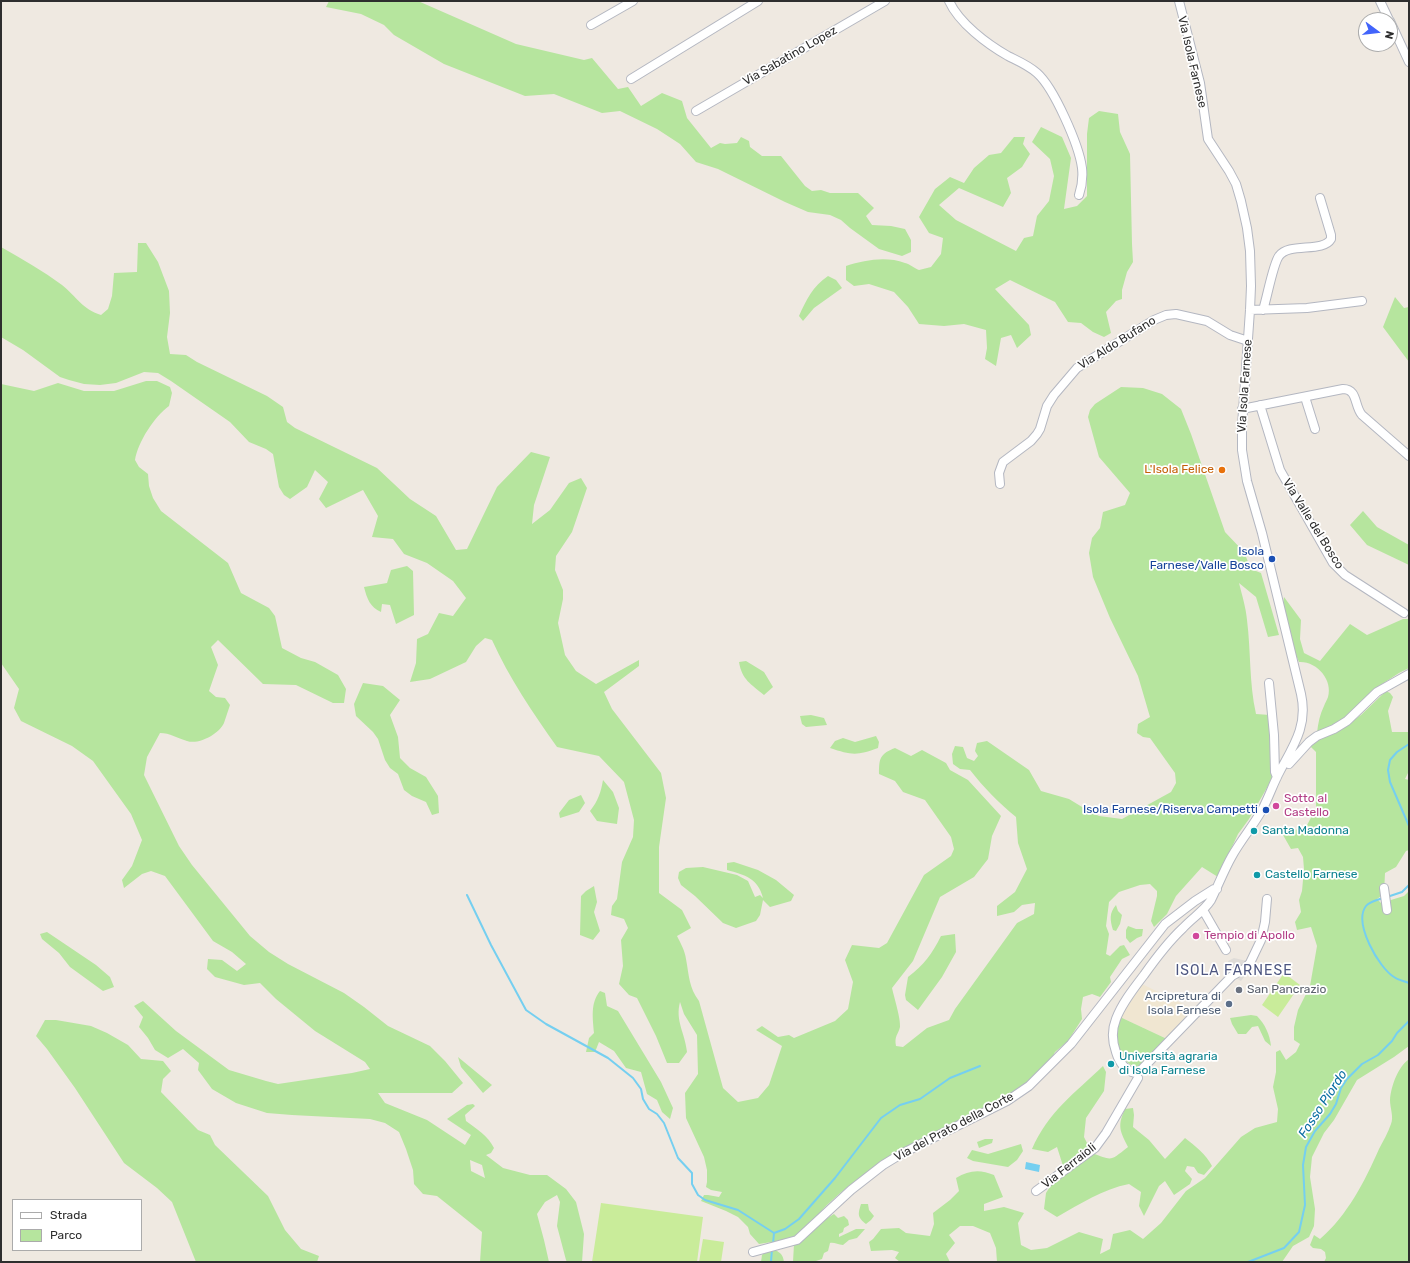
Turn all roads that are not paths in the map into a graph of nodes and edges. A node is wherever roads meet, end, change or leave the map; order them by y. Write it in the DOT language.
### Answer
graph roads {
  1 [pos="632,1"];
  2 [pos="758,1"];
  3 [pos="884,1"];
  4 [pos="949,1"];
  5 [pos="1179,1"];
  6 [pos="1380,1"];
  7 [pos="1386,12"];
  8 [pos="591,25"];
  9 [pos="1398,38"];
  10 [pos="1409,62"];
  11 [pos="631,79"];
  12 [pos="696,111"];
  13 [pos="1079,195"];
  14 [pos="1320,198"];
  15 [pos="1362,301"];
  16 [pos="1250,310"];
  17 [pos="1263,310"];
  18 [pos="1248,341"];
  19 [pos="1305,397"];
  20 [pos="1260,406"];
  21 [pos="1242,409"];
  22 [pos="1315,429"];
  23 [pos="1409,456"];
  24 [pos="1000,484"];
  25 [pos="1404,613"];
  26 [pos="1409,674"];
  27 [pos="1269,683"];
  28 [pos="1279,774"];
  29 [pos="1217,889"];
  30 [pos="1385,890"];
  31 [pos="1267,899"];
  32 [pos="1386,906"];
  33 [pos="1203,910"];
  34 [pos="1226,950"];
  35 [pos="1138,1078"];
  36 [pos="1036,1191"];
  37 [pos="753,1252"];
  1 -- 8 [label="street"];
  2 -- 11 [label="street"];
  3 -- 12 [label="street, Via Sabatino Lopez"];
  4 -- 13 [label="street"];
  5 -- 16 [label="street, Via Isola Farnese"];
  6 -- 7 [label="street"];
  9 -- 10 [label="street"];
  14 -- 17 [label="street"];
  15 -- 17 [label="street"];
  16 -- 17 [label="street"];
  16 -- 18 [label="street, Via Isola Farnese"];
  18 -- 21 [label="street, Via Isola Farnese"];
  18 -- 24 [label="street, Via Aldo Bufano"];
  19 -- 20 [label="street"];
  19 -- 22 [label="street"];
  19 -- 23 [label="street"];
  20 -- 21 [label="street"];
  20 -- 25 [label="street, Via Valle del Bosco"];
  21 -- 28 [label="street, Via Isola Farnese"];
  26 -- 28 [label="street"];
  27 -- 28 [label="street"];
  28 -- 29 [label="street, Via Isola Farnese"];
  29 -- 33 [label="street, Via Isola Farnese"];
  29 -- 37 [label="street, Via del Prato della Corte"];
  30 -- 32 [label="street"];
  31 -- 33 [label="street, Via Isola Farnese"];
  33 -- 34 [label="street"];
  35 -- 36 [label="street, Via Ferraioli"];
}
